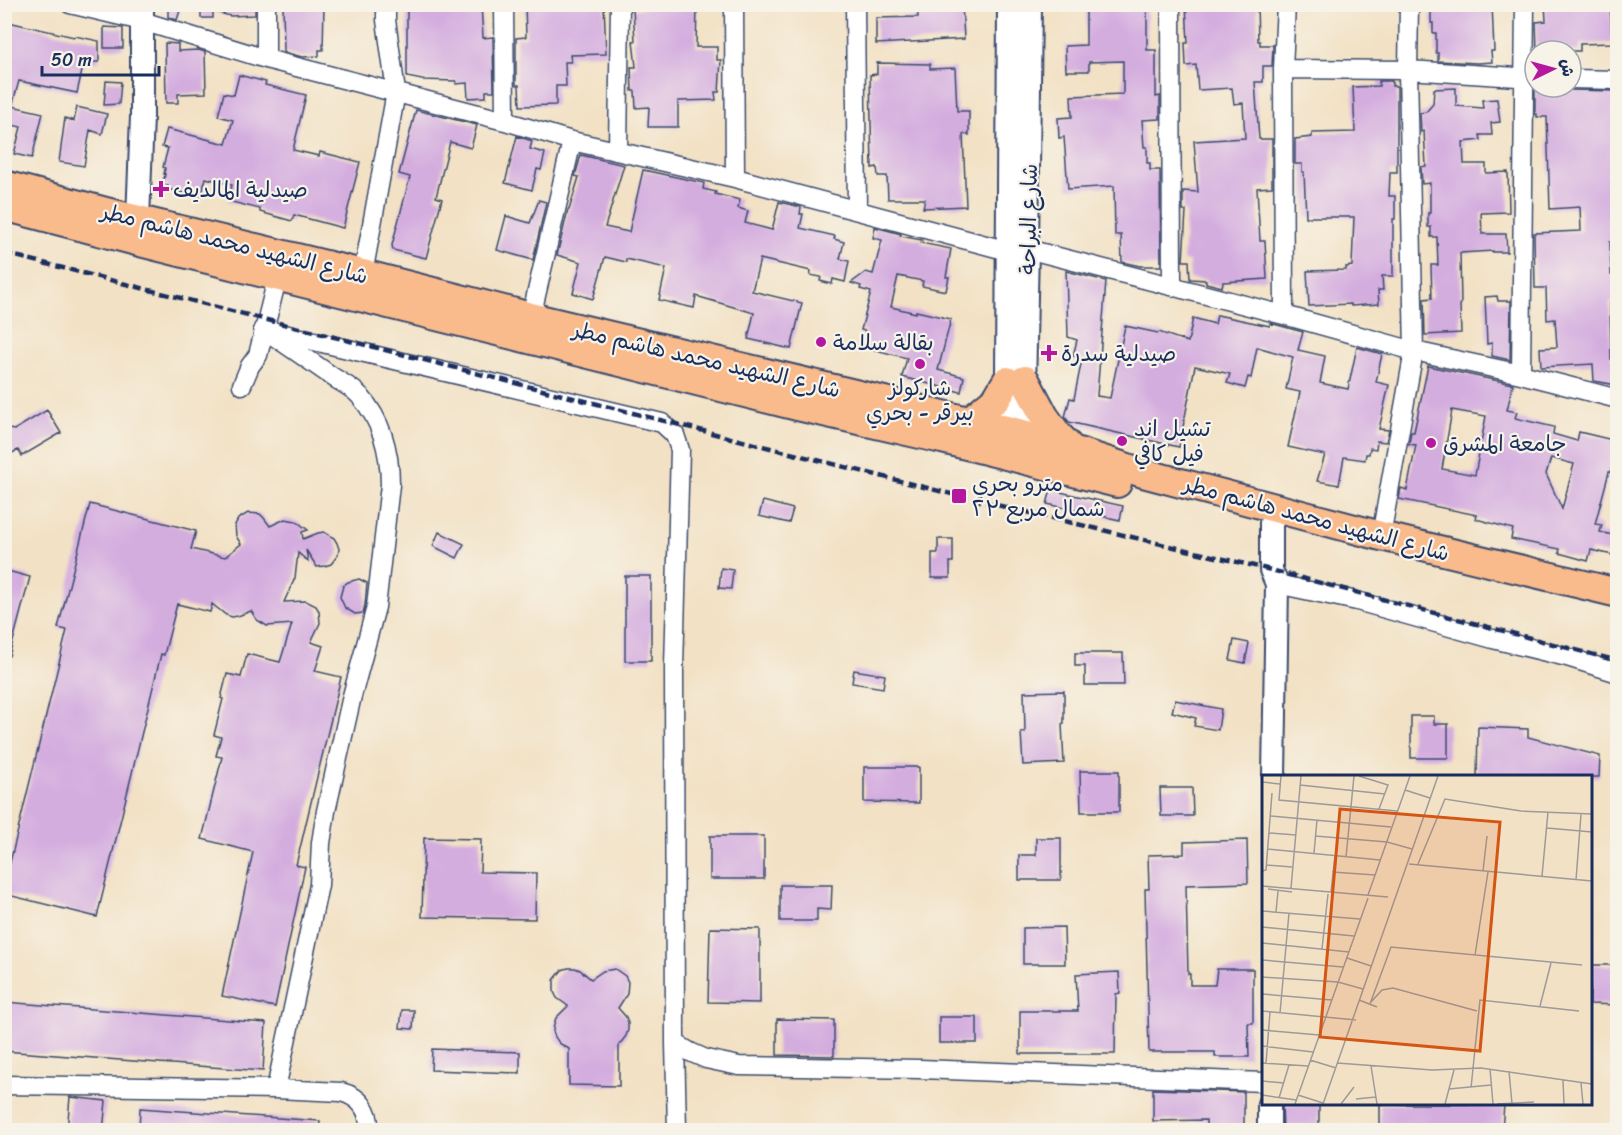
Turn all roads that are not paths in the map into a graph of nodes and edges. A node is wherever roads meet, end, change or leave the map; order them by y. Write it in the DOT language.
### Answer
graph roads {
  1 [pos="70,4"];
  2 [pos="266,4"];
  3 [pos="386,4"];
  4 [pos="504,4"];
  5 [pos="620,4"];
  6 [pos="734,4"];
  7 [pos="855,4"];
  8 [pos="1009,4"];
  9 [pos="1030,4"];
  10 [pos="1170,4"];
  11 [pos="1286,4"];
  12 [pos="1409,4"];
  13 [pos="1525,4"];
  14 [pos="142,13"];
  15 [pos="1527,39"];
  16 [pos="266,58"];
  17 [pos="1283,69"];
  18 [pos="1408,70"];
  19 [pos="1523,78"];
  20 [pos="1583,79"];
  21 [pos="1617,80"];
  22 [pos="396,92"];
  23 [pos="1528,99"];
  24 [pos="505,121"];
  25 [pos="572,141"];
  26 [pos="618,151"];
  27 [pos="735,178"];
  28 [pos="4,185"];
  29 [pos="4,206"];
  30 [pos="857,210"];
  31 [pos="139,231"];
  32 [pos="1018,250"];
  33 [pos="280,266"];
  34 [pos="363,274"];
  35 [pos="1172,286"];
  36 [pos="1284,315"];
  37 [pos="531,317"];
  38 [pos="263,329"];
  39 [pos="1414,351"];
  40 [pos="1521,374"];
  41 [pos="1016,380"];
  42 [pos="242,385"];
  43 [pos="1617,399"];
  44 [pos="969,421"];
  45 [pos="1014,432"];
  46 [pos="1072,450"];
  47 [pos="1271,523"];
  48 [pos="1381,536"];
  49 [pos="1277,584"];
  50 [pos="1617,593"];
  51 [pos="1617,613"];
  52 [pos="1617,673"];
  53 [pos="1274,775"];
  54 [pos="675,1043"];
  55 [pos="1262,1082"];
  56 [pos="4,1085"];
  57 [pos="276,1089"];
  58 [pos="1269,1105"];
  59 [pos="369,1131"];
  60 [pos="677,1131"];
  61 [pos="1269,1131"];
  1 -- 14 [label="street"];
  2 -- 16 [label="street"];
  3 -- 22 [label="street"];
  4 -- 24 [label="street"];
  5 -- 26 [label="street"];
  6 -- 27 [label="street"];
  7 -- 30 [label="street"];
  8 -- 32 [label="street, شارع البراحة"];
  9 -- 32 [label="street, شارع البراحة"];
  10 -- 35 [label="street"];
  11 -- 17 [label="street"];
  12 -- 18 [label="street"];
  13 -- 15 [label="street"];
  14 -- 16 [label="street"];
  14 -- 31 [label="street"];
  16 -- 22 [label="street"];
  17 -- 18 [label="street"];
  17 -- 36 [label="street"];
  18 -- 19 [label="street"];
  18 -- 39 [label="street"];
  20 -- 21 [label="street"];
  22 -- 24 [label="street"];
  22 -- 34 [label="street"];
  23 -- 40 [label="street"];
  24 -- 25 [label="street"];
  25 -- 26 [label="street"];
  25 -- 37 [label="street"];
  26 -- 27 [label="street"];
  27 -- 30 [label="street"];
  28 -- 31 [label="main road, شارع الشهيد محمد هاشم مطر"];
  29 -- 31 [label="main road, شارع الشهيد محمد هاشم مطر"];
  30 -- 32 [label="street"];
  31 -- 33 [label="main road, شارع الشهيد محمد هاشم مطر"];
  32 -- 35 [label="street"];
  32 -- 41 [label="street, شارع البراحة"];
  33 -- 34 [label="main road, شارع الشهيد محمد هاشم مطر"];
  33 -- 38 [label="street"];
  33 -- 47 [label="main road, شارع الشهيد محمد هاشم مطر"];
  34 -- 37 [label="main road, شارع الشهيد محمد هاشم مطر"];
  35 -- 36 [label="street"];
  36 -- 39 [label="street"];
  37 -- 44 [label="main road, شارع الشهيد محمد هاشم مطر"];
  38 -- 42 [label="street"];
  38 -- 54 [label="street"];
  38 -- 57 [label="street"];
  39 -- 40 [label="street"];
  39 -- 48 [label="street"];
  40 -- 43 [label="street"];
  41 -- 44 [label="main road"];
  41 -- 45 [label="street, شارع البراحة"];
  41 -- 46 [label="main road"];
  44 -- 45 [label="main road, شارع الشهيد محمد هاشم مطر"];
  45 -- 46 [label="main road, شارع الشهيد محمد هاشم مطر"];
  46 -- 48 [label="main road, شارع الشهيد محمد هاشم مطر"];
  47 -- 49 [label="street"];
  47 -- 51 [label="main road, شارع الشهيد محمد هاشم مطر"];
  48 -- 50 [label="main road, شارع الشهيد محمد هاشم مطر"];
  49 -- 52 [label="street"];
  49 -- 53 [label="street"];
  54 -- 55 [label="street"];
  54 -- 60 [label="street"];
  56 -- 57 [label="street"];
  57 -- 59 [label="street"];
  58 -- 61 [label="street"];
}
